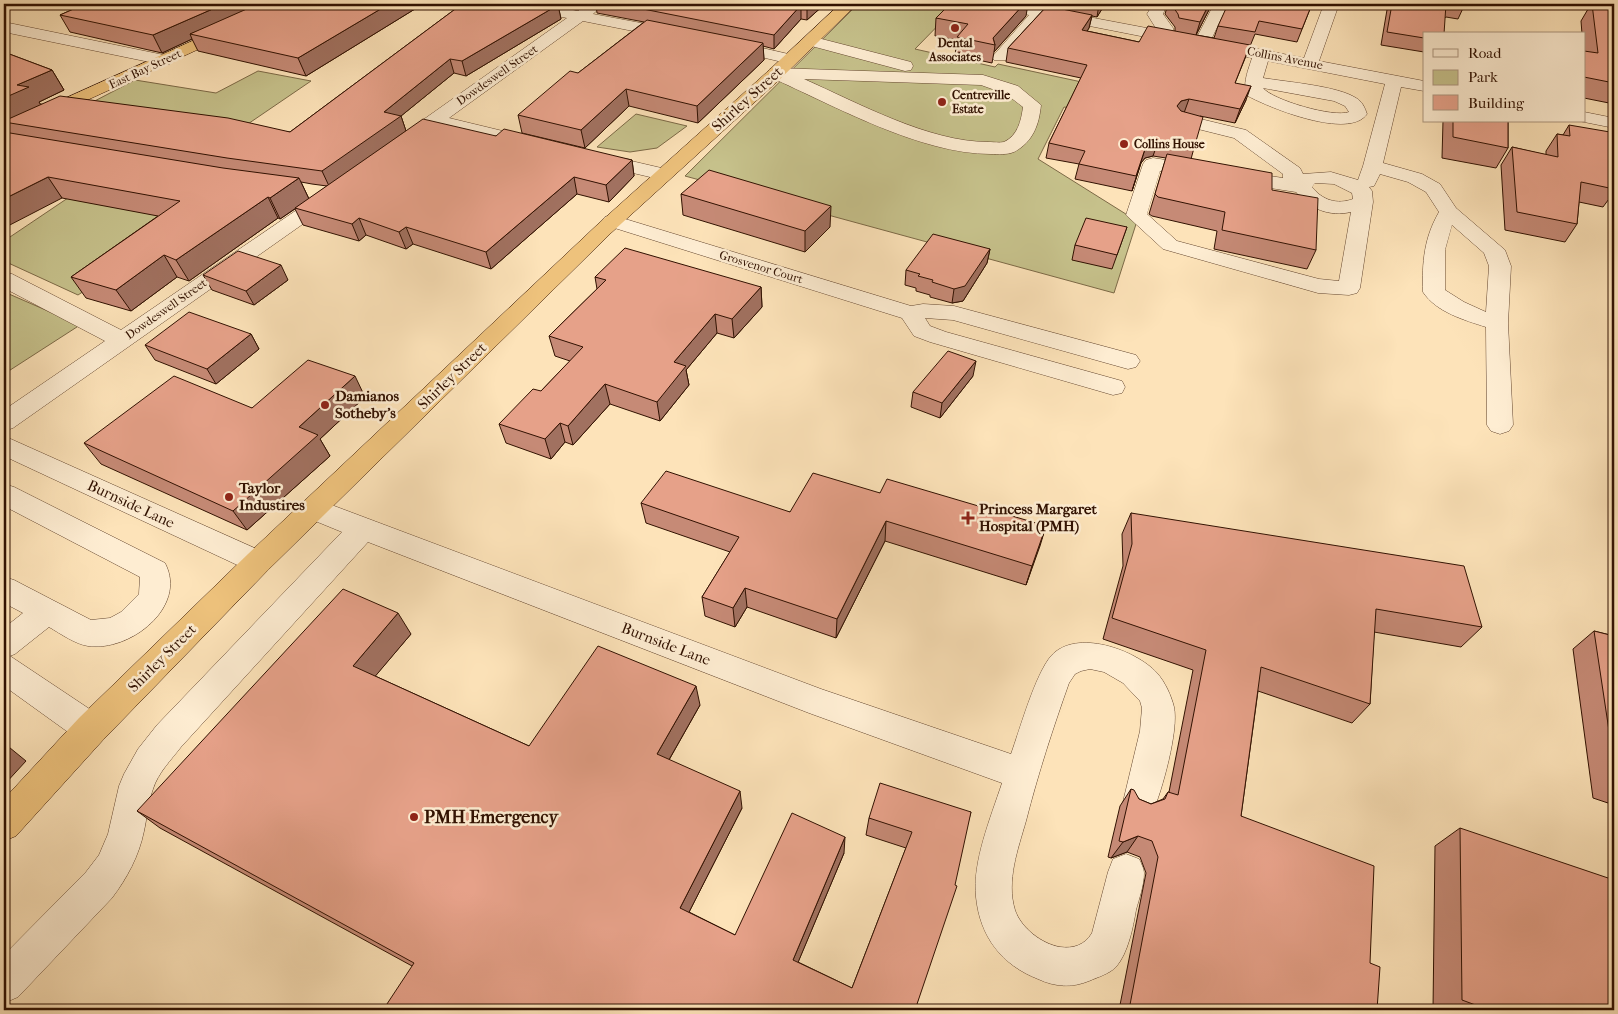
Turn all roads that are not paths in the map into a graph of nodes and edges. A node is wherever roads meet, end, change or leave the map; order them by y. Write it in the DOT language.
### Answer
graph roads {
  1 [pos="286,4"];
  2 [pos="520,4"];
  3 [pos="597,4"];
  4 [pos="849,4"];
  5 [pos="998,4"];
  6 [pos="1160,4"];
  7 [pos="1221,4"];
  8 [pos="1326,6"];
  9 [pos="1040,12"];
  10 [pos="580,16"];
  11 [pos="4,28"];
  12 [pos="1165,36"];
  13 [pos="686,37"];
  14 [pos="810,41"];
  15 [pos="1202,42"];
  16 [pos="714,43"];
  17 [pos="1262,54"];
  18 [pos="1000,57"];
  19 [pos="164,60"];
  20 [pos="1310,63"];
  21 [pos="783,66"];
  22 [pos="949,78"];
  23 [pos="1394,80"];
  24 [pos="1256,82"];
  25 [pos="1423,86"];
  26 [pos="1586,117"];
  27 [pos="433,120"];
  28 [pos="1184,120"];
  29 [pos="1614,123"];
  30 [pos="4,133"];
  31 [pos="4,142"];
  32 [pos="23,145"];
  33 [pos="550,148"];
  34 [pos="388,154"];
  35 [pos="579,155"];
  36 [pos="1373,166"];
  37 [pos="663,174"];
  38 [pos="1297,186"];
  39 [pos="303,190"];
  40 [pos="1363,197"];
  41 [pos="1449,212"];
  42 [pos="612,221"];
  43 [pos="4,279"];
  44 [pos="910,314"];
  45 [pos="1497,323"];
  46 [pos="122,340"];
  47 [pos="1128,361"];
  48 [pos="1113,387"];
  49 [pos="4,422"];
  50 [pos="1500,425"];
  51 [pos="4,446"];
  52 [pos="4,494"];
  53 [pos="314,509"];
  54 [pos="364,528"];
  55 [pos="258,562"];
  56 [pos="4,589"];
  57 [pos="46,612"];
  58 [pos="4,645"];
  59 [pos="4,668"];
  60 [pos="91,729"];
  61 [pos="1021,774"];
  62 [pos="1140,802"];
  63 [pos="4,824"];
  64 [pos="1126,872"];
  65 [pos="4,983"];
  1 -- 19 [label="highway, East Bay Street"];
  2 -- 10 [label="street"];
  3 -- 10 [label="street, Dowdeswell Street"];
  4 -- 14 [label="highway, Shirley Street"];
  5 -- 9 [label="street, Collins Avenue"];
  6 -- 12 [label="street"];
  7 -- 15 [label="street"];
  8 -- 20 [label="street"];
  9 -- 12 [label="street, Collins Avenue"];
  9 -- 18 [label="street"];
  10 -- 13 [label="street"];
  10 -- 27 [label="street, Dowdeswell Street"];
  11 -- 19 [label="street"];
  12 -- 15 [label="street, Collins Avenue"];
  14 -- 21 [label="highway, Shirley Street"];
  14 -- 22 [label="street"];
  15 -- 17 [label="street, Collins Avenue"];
  16 -- 21 [label="street"];
  17 -- 20 [label="street, Collins Avenue"];
  17 -- 24 [label="street"];
  19 -- 30 [label="highway, East Bay Street"];
  20 -- 23 [label="street, Collins Avenue"];
  21 -- 22 [label="street"];
  21 -- 22 [label="street"];
  21 -- 37 [label="highway, Shirley Street"];
  23 -- 25 [label="street, Collins Avenue"];
  23 -- 36 [label="street"];
  24 -- 24 [label="street"];
  26 -- 29 [label="street"];
  27 -- 33 [label="street"];
  27 -- 34 [label="street, Dowdeswell Street"];
  28 -- 38 [label="street"];
  31 -- 32 [label="street"];
  35 -- 37 [label="street"];
  36 -- 40 [label="street"];
  36 -- 41 [label="street"];
  37 -- 42 [label="highway, Shirley Street"];
  38 -- 40 [label="street"];
  38 -- 40 [label="street"];
  38 -- 40 [label="street"];
  39 -- 46 [label="street, Dowdeswell Street"];
  41 -- 45 [label="street"];
  41 -- 45 [label="street"];
  42 -- 44 [label="street, Grosvenor Court"];
  42 -- 53 [label="highway, Shirley Street"];
  43 -- 46 [label="street"];
  44 -- 47 [label="street"];
  44 -- 48 [label="street"];
  45 -- 50 [label="street"];
  46 -- 49 [label="street, Dowdeswell Street"];
  51 -- 55 [label="street, Burnside Lane"];
  52 -- 57 [label="street"];
  53 -- 54 [label="street, Burnside Lane"];
  53 -- 55 [label="highway, Shirley Street"];
  54 -- 61 [label="street, Burnside Lane"];
  54 -- 65 [label="street"];
  55 -- 60 [label="highway, Shirley Street"];
  56 -- 57 [label="street"];
  57 -- 58 [label="street"];
  59 -- 60 [label="street"];
  60 -- 63 [label="highway, Shirley Street"];
  61 -- 62 [label="street"];
  61 -- 64 [label="street"];
}
